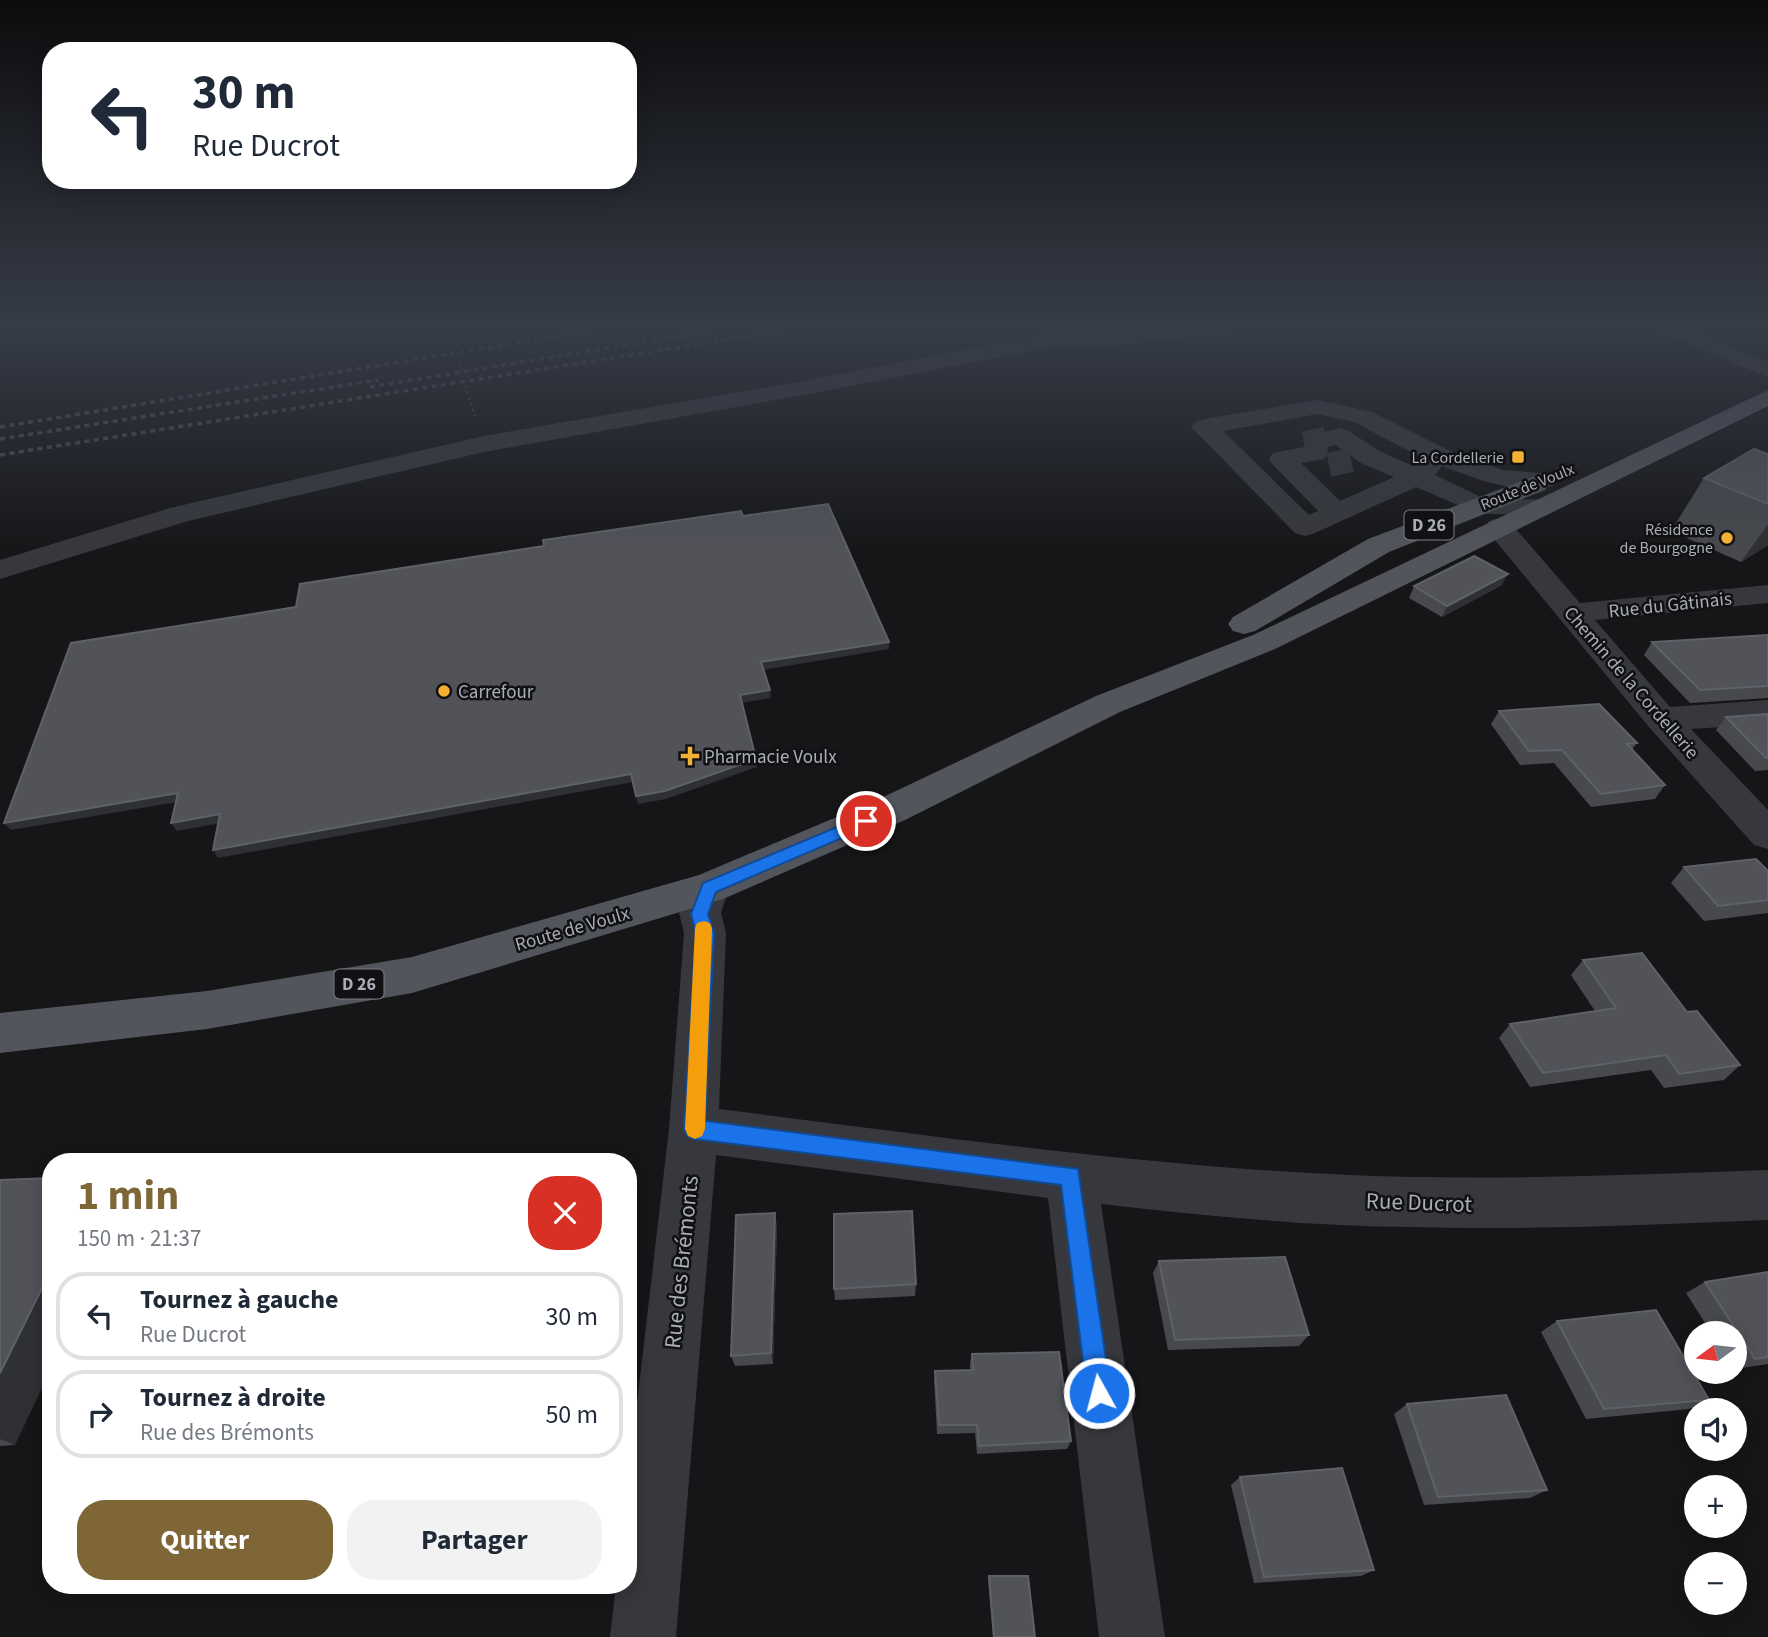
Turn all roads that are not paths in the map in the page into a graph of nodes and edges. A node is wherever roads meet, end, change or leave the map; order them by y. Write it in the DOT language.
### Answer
graph roads {
  1 [pos="732,400"];
  2 [pos="1732,400"];
  3 [pos="1760,400"];
  4 [pos="1441,457"];
  5 [pos="1416,477"];
  6 [pos="1542,493"];
  7 [pos="1335,512"];
  8 [pos="1489,516"];
  9 [pos="0,570"];
  10 [pos="1768,594"];
  11 [pos="1573,613"];
  12 [pos="1768,712"];
  13 [pos="1661,719"];
  14 [pos="1768,835"];
  15 [pos="709,887"];
  16 [pos="0,1033"];
  17 [pos="694,1129"];
  18 [pos="1071,1176"];
  19 [pos="1768,1195"];
  20 [pos="643,1637"];
  21 [pos="1132,1637"];
  1 -- 9 [label="street"];
  2 -- 6 [label="main road, Route de Voulx / D 26"];
  3 -- 6 [label="main road, Route de Voulx / D 26"];
  4 -- 5 [label="street"];
  4 -- 6 [label="street"];
  4 -- 7 [label="street"];
  5 -- 7 [label="street"];
  5 -- 7 [label="street"];
  5 -- 8 [label="street"];
  6 -- 8 [label="main road, Route de Voulx / D 26"];
  8 -- 11 [label="street, Chemin de la Cordellerie"];
  8 -- 15 [label="main road, Route de Voulx / D 26"];
  10 -- 11 [label="street, Rue du Gâtinais"];
  11 -- 13 [label="street, Chemin de la Cordellerie"];
  12 -- 13 [label="street"];
  13 -- 14 [label="street, Chemin de la Cordellerie"];
  15 -- 16 [label="main road, Route de Voulx / D 26"];
  15 -- 17 [label="street, Rue des Brémonts"];
  17 -- 18 [label="street, Rue Ducrot"];
  17 -- 20 [label="street, Rue des Brémonts"];
  18 -- 19 [label="street, Rue Ducrot"];
  18 -- 21 [label="street"];
}
